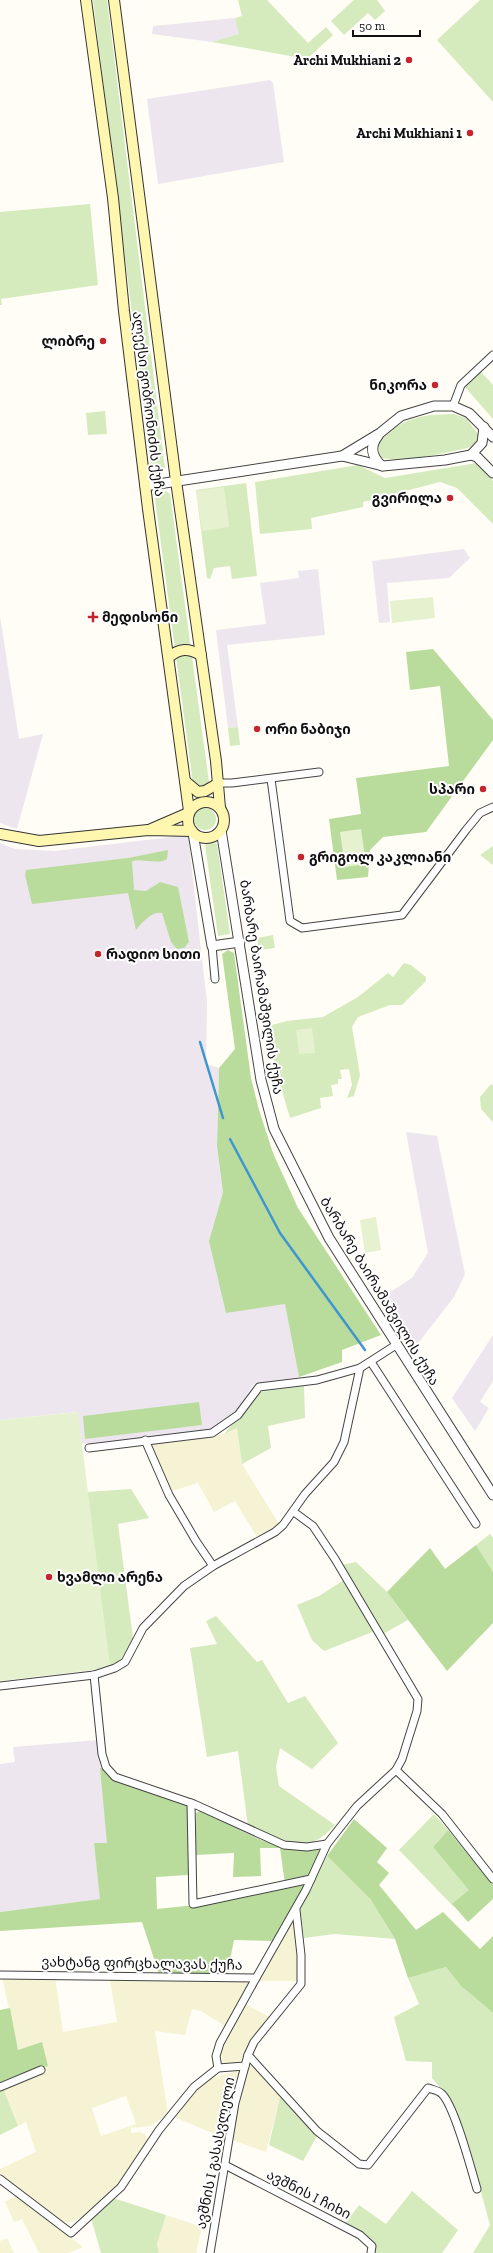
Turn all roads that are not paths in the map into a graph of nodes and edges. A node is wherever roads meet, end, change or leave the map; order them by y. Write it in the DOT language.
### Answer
graph roads {
  1 [pos="86,0"];
  2 [pos="114,0"];
  3 [pos="493,355"];
  4 [pos="454,406"];
  5 [pos="484,427"];
  6 [pos="380,434"];
  7 [pos="493,437"];
  8 [pos="471,455"];
  9 [pos="342,456"];
  10 [pos="383,466"];
  11 [pos="493,472"];
  12 [pos="176,481"];
  13 [pos="145,486"];
  14 [pos="201,655"];
  15 [pos="169,658"];
  16 [pos="319,772"];
  17 [pos="271,779"];
  18 [pos="185,781"];
  19 [pos="218,783"];
  20 [pos="493,807"];
  21 [pos="220,808"];
  22 [pos="189,812"];
  23 [pos="148,830"];
  24 [pos="221,830"];
  25 [pos="192,832"];
  26 [pos="0,834"];
  27 [pos="240,942"];
  28 [pos="212,946"];
  29 [pos="215,979"];
  30 [pos="396,1345"];
  31 [pos="371,1362"];
  32 [pos="360,1368"];
  33 [pos="145,1440"];
  34 [pos="89,1448"];
  35 [pos="493,1495"];
  36 [pos="294,1512"];
  37 [pos="476,1524"];
  38 [pos="213,1566"];
  39 [pos="94,1675"];
  40 [pos="0,1686"];
  41 [pos="396,1770"];
  42 [pos="191,1803"];
  43 [pos="327,1844"];
  44 [pos="311,1879"];
  45 [pos="493,1879"];
  46 [pos="296,1909"];
  47 [pos="0,1975"];
  48 [pos="256,1978"];
  49 [pos="248,2054"];
  50 [pos="245,2066"];
  51 [pos="218,2068"];
  52 [pos="41,2070"];
  53 [pos="0,2087"];
  54 [pos="225,2165"];
  55 [pos="0,2179"];
  56 [pos="477,2189"];
  57 [pos="210,2253"];
  58 [pos="371,2253"];
  1 -- 13 [label="main road, ალექსი გობრონიძის ქუჩა"];
  2 -- 12 [label="main road, ალექსი გობრონიძის ქუჩა"];
  3 -- 4 [label="street"];
  4 -- 5 [label="street"];
  4 -- 6 [label="street"];
  5 -- 7 [label="street"];
  5 -- 8 [label="street"];
  6 -- 9 [label="street"];
  6 -- 10 [label="street"];
  8 -- 10 [label="street"];
  8 -- 11 [label="street"];
  9 -- 10 [label="street"];
  9 -- 12 [label="street"];
  12 -- 13 [label="street"];
  12 -- 14 [label="main road, ალექსი გობრონიძის ქუჩა"];
  13 -- 15 [label="main road, ალექსი გობრონიძის ქუჩა"];
  14 -- 15 [label="main road"];
  14 -- 19 [label="main road, ალექსი გობრონიძის ქუჩა"];
  15 -- 18 [label="main road, ალექსი გობრონიძის ქუჩა"];
  16 -- 17 [label="street"];
  17 -- 19 [label="street"];
  17 -- 20 [label="street"];
  18 -- 19 [label="main road"];
  18 -- 22 [label="main road, ალექსი გობრონიძის ქუჩა"];
  19 -- 21 [label="main road, ალექსი გობრონიძის ქუჩა"];
  21 -- 22 [label="main road"];
  21 -- 24 [label="main road"];
  22 -- 23 [label="main road"];
  22 -- 25 [label="main road"];
  23 -- 25 [label="main road"];
  23 -- 26 [label="main road"];
  24 -- 25 [label="main road"];
  24 -- 27 [label="street, ბარბარე ბაირამაშვილის ქუჩა"];
  25 -- 28 [label="street"];
  27 -- 28 [label="street"];
  27 -- 30 [label="street, ბარბარე ბაირამაშვილის ქუჩა"];
  28 -- 29 [label="street"];
  30 -- 31 [label="street"];
  30 -- 35 [label="street, ბარბარე ბაირამაშვილის ქუჩა"];
  31 -- 32 [label="street"];
  31 -- 37 [label="street"];
  32 -- 33 [label="street"];
  32 -- 36 [label="street"];
  33 -- 34 [label="street"];
  33 -- 38 [label="street"];
  36 -- 38 [label="street"];
  36 -- 41 [label="street, ვახტანგ ფირცხალავას ქუჩა"];
  38 -- 39 [label="street"];
  39 -- 40 [label="street"];
  39 -- 42 [label="street"];
  41 -- 43 [label="street, ვახტანგ ფირცხალავას ქუჩა"];
  41 -- 45 [label="street"];
  42 -- 43 [label="street"];
  42 -- 44 [label="street"];
  43 -- 44 [label="street, ვახტანგ ფირცხალავას ქუჩა"];
  44 -- 46 [label="street, ვახტანგ ფირცხალავას ქუჩა"];
  46 -- 48 [label="street, ვახტანგ ფირცხალავას ქუჩა"];
  46 -- 49 [label="street, ავშნის I გასასვლელი"];
  47 -- 48 [label="street, ვახტანგ ფირცხალავას ქუჩა"];
  48 -- 51 [label="street"];
  49 -- 50 [label="street, ავშნის I გასასვლელი"];
  49 -- 56 [label="street"];
  50 -- 51 [label="street"];
  50 -- 54 [label="street, ავშნის I გასასვლელი"];
  51 -- 55 [label="street"];
  52 -- 53 [label="street"];
  54 -- 57 [label="street, ავშნის I გასასვლელი"];
  54 -- 58 [label="street, ავშნის I ჩიხი"];
}
